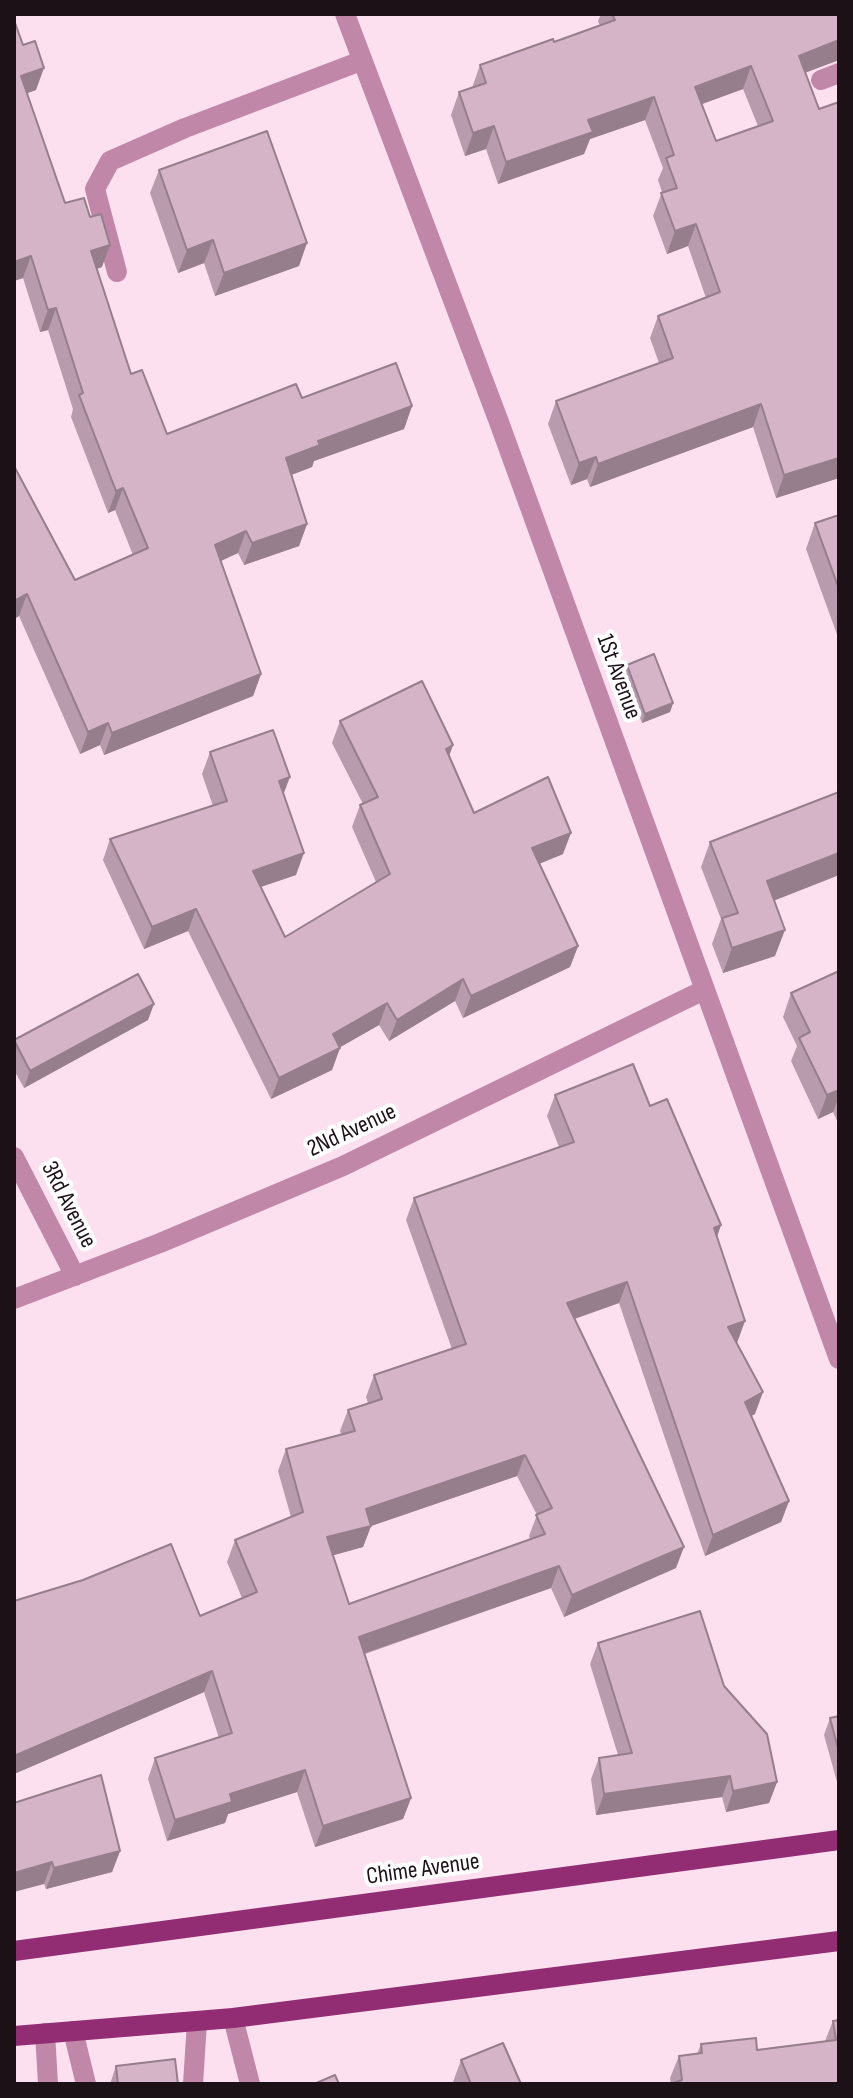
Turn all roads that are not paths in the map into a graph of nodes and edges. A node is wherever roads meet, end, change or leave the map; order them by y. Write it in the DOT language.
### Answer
graph roads {
  1 [pos="345,14"];
  2 [pos="361,61"];
  3 [pos="117,272"];
  4 [pos="704,990"];
  5 [pos="14,1157"];
  6 [pos="75,1276"];
  7 [pos="14,1299"];
  8 [pos="839,1359"];
  9 [pos="839,1840"];
  10 [pos="839,1941"];
  11 [pos="14,1951"];
  12 [pos="233,2018"];
  13 [pos="197,2022"];
  14 [pos="73,2031"];
  15 [pos="45,2033"];
  16 [pos="14,2036"];
  17 [pos="48,2084"];
  18 [pos="86,2084"];
  19 [pos="193,2084"];
  20 [pos="250,2084"];
  1 -- 2 [label="street, 1St Avenue"];
  2 -- 3 [label="street"];
  2 -- 4 [label="street, 1St Avenue"];
  4 -- 6 [label="street, 2Nd Avenue"];
  4 -- 8 [label="street, 1St Avenue"];
  5 -- 6 [label="street, 3Rd Avenue"];
  6 -- 7 [label="street, 2Nd Avenue"];
  9 -- 11 [label="main road, Chime Avenue"];
  10 -- 12 [label="main road"];
  12 -- 13 [label="main road"];
  12 -- 20 [label="street"];
  13 -- 14 [label="main road"];
  13 -- 19 [label="street"];
  14 -- 15 [label="main road"];
  14 -- 18 [label="street"];
  15 -- 16 [label="main road"];
  15 -- 17 [label="street"];
}
